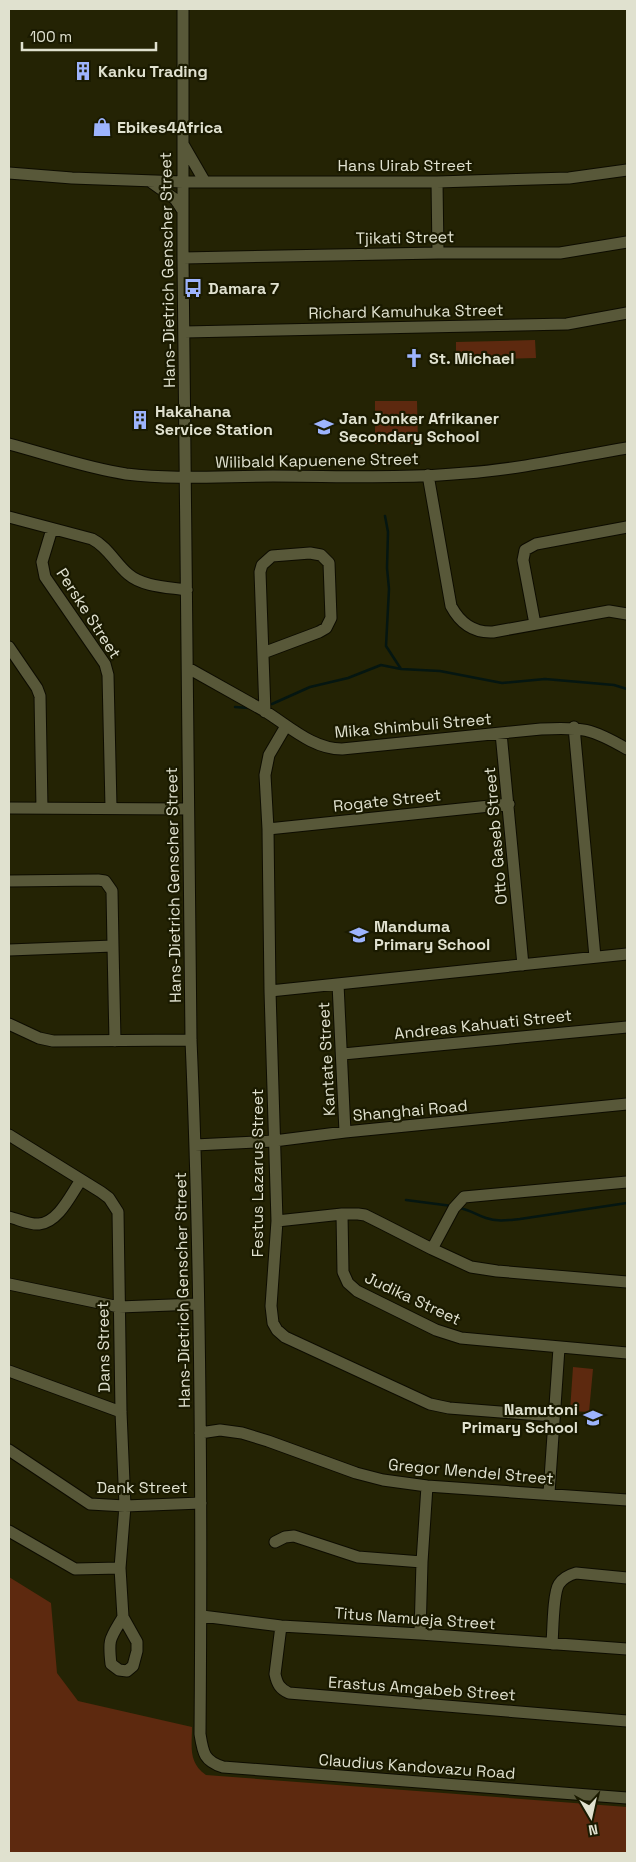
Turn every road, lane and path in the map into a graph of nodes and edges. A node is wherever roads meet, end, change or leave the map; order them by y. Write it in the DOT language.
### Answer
graph roads {
  1 [pos="183,9"];
  2 [pos="183,143"];
  3 [pos="627,170"];
  4 [pos="9,173"];
  5 [pos="149,181"];
  6 [pos="183,182"];
  7 [pos="205,182"];
  8 [pos="437,182"];
  9 [pos="183,211"];
  10 [pos="627,242"];
  11 [pos="438,253"];
  12 [pos="183,258"];
  13 [pos="627,313"];
  14 [pos="184,332"];
  15 [pos="9,444"];
  16 [pos="627,448"];
  17 [pos="428,475"];
  18 [pos="186,478"];
  19 [pos="9,517"];
  20 [pos="627,528"];
  21 [pos="52,529"];
  22 [pos="187,590"];
  23 [pos="627,614"];
  24 [pos="535,624"];
  25 [pos="9,647"];
  26 [pos="263,653"];
  27 [pos="188,668"];
  28 [pos="265,712"];
  29 [pos="286,726"];
  30 [pos="574,727"];
  31 [pos="501,733"];
  32 [pos="627,749"];
  33 [pos="509,804"];
  34 [pos="111,807"];
  35 [pos="9,808"];
  36 [pos="42,808"];
  37 [pos="188,809"];
  38 [pos="268,829"];
  39 [pos="9,881"];
  40 [pos="113,946"];
  41 [pos="9,950"];
  42 [pos="627,954"];
  43 [pos="595,957"];
  44 [pos="523,965"];
  45 [pos="338,984"];
  46 [pos="270,991"];
  47 [pos="9,1024"];
  48 [pos="627,1027"];
  49 [pos="191,1040"];
  50 [pos="115,1041"];
  51 [pos="342,1054"];
  52 [pos="627,1104"];
  53 [pos="345,1132"];
  54 [pos="9,1135"];
  55 [pos="274,1141"];
  56 [pos="196,1145"];
  57 [pos="81,1180"];
  58 [pos="627,1182"];
  59 [pos="342,1214"];
  60 [pos="9,1217"];
  61 [pos="276,1221"];
  62 [pos="432,1249"];
  63 [pos="627,1282"];
  64 [pos="9,1284"];
  65 [pos="198,1304"];
  66 [pos="118,1307"];
  67 [pos="559,1348"];
  68 [pos="627,1353"];
  69 [pos="9,1371"];
  70 [pos="121,1412"];
  71 [pos="553,1416"];
  72 [pos="200,1432"];
  73 [pos="9,1450"];
  74 [pos="427,1486"];
  75 [pos="549,1493"];
  76 [pos="627,1500"];
  77 [pos="201,1503"];
  78 [pos="125,1506"];
  79 [pos="9,1531"];
  80 [pos="276,1542"];
  81 [pos="422,1562"];
  82 [pos="120,1568"];
  83 [pos="627,1578"];
  84 [pos="202,1616"];
  85 [pos="122,1618"];
  86 [pos="281,1626"];
  87 [pos="420,1634"];
  88 [pos="552,1644"];
  89 [pos="627,1649"];
  90 [pos="627,1721"];
  91 [pos="207,1759"];
  92 [pos="627,1798"];
  1 -- 2 [label="street, Hans-Dietrich Genscher Street"];
  2 -- 6 [label="street, Hans-Dietrich Genscher Street"];
  2 -- 7 [label="street"];
  3 -- 8 [label="street, Hans Uirab Street"];
  4 -- 5 [label="street, Hans Uirab Street"];
  5 -- 6 [label="street, Hans Uirab Street"];
  5 -- 9 [label="street"];
  6 -- 7 [label="street, Hans Uirab Street"];
  6 -- 9 [label="street, Hans-Dietrich Genscher Street"];
  7 -- 8 [label="street, Hans Uirab Street"];
  8 -- 11 [label="street"];
  9 -- 12 [label="street, Hans-Dietrich Genscher Street"];
  10 -- 11 [label="street, Tjikati Street"];
  11 -- 12 [label="street, Tjikati Street"];
  12 -- 14 [label="street, Hans-Dietrich Genscher Street"];
  13 -- 14 [label="street, Richard Kamuhuka Street"];
  14 -- 18 [label="street, Hans-Dietrich Genscher Street"];
  15 -- 18 [label="street, Wilibald Kapuenene Street"];
  16 -- 17 [label="street, Wilibald Kapuenene Street"];
  17 -- 18 [label="street, Wilibald Kapuenene Street"];
  17 -- 24 [label="street"];
  18 -- 22 [label="street, Hans-Dietrich Genscher Street"];
  19 -- 21 [label="street"];
  20 -- 24 [label="street"];
  21 -- 22 [label="street"];
  21 -- 34 [label="street, Perske Street"];
  22 -- 27 [label="street, Hans-Dietrich Genscher Street"];
  23 -- 24 [label="street"];
  25 -- 36 [label="street"];
  26 -- 26 [label="street"];
  26 -- 28 [label="street"];
  27 -- 28 [label="street, Mika Shimbuli Street"];
  27 -- 37 [label="street, Hans-Dietrich Genscher Street"];
  28 -- 29 [label="street, Mika Shimbuli Street"];
  29 -- 31 [label="street, Mika Shimbuli Street"];
  29 -- 38 [label="street, Festus Lazarus Street"];
  30 -- 31 [label="street, Mika Shimbuli Street"];
  30 -- 32 [label="street, Mika Shimbuli Street"];
  30 -- 43 [label="street"];
  31 -- 33 [label="street, Otto Gaseb Street"];
  33 -- 38 [label="street, Rogate Street"];
  33 -- 44 [label="street, Otto Gaseb Street"];
  34 -- 36 [label="street"];
  34 -- 37 [label="street"];
  35 -- 36 [label="street"];
  37 -- 49 [label="street, Hans-Dietrich Genscher Street"];
  38 -- 46 [label="street, Festus Lazarus Street"];
  39 -- 40 [label="street"];
  40 -- 41 [label="street"];
  40 -- 50 [label="street"];
  42 -- 43 [label="street"];
  43 -- 44 [label="street"];
  44 -- 45 [label="street"];
  45 -- 46 [label="street"];
  45 -- 51 [label="street, Kantate Street"];
  46 -- 55 [label="street, Festus Lazarus Street"];
  47 -- 50 [label="street"];
  48 -- 51 [label="street, Andreas Kahuati Street"];
  49 -- 50 [label="street"];
  49 -- 56 [label="street, Hans-Dietrich Genscher Street"];
  51 -- 53 [label="street, Kantate Street"];
  52 -- 53 [label="street, Shanghai Road"];
  53 -- 55 [label="street, Shanghai Road"];
  54 -- 57 [label="street, Dans Street"];
  55 -- 56 [label="street, Shanghai Road"];
  55 -- 61 [label="street, Festus Lazarus Street"];
  56 -- 65 [label="street, Hans-Dietrich Genscher Street"];
  57 -- 60 [label="street"];
  57 -- 66 [label="street, Dans Street"];
  58 -- 62 [label="street"];
  59 -- 61 [label="street"];
  59 -- 62 [label="street"];
  59 -- 67 [label="street, Judika Street"];
  61 -- 71 [label="street, Festus Lazarus Street"];
  62 -- 63 [label="street"];
  64 -- 66 [label="street"];
  65 -- 66 [label="street"];
  65 -- 72 [label="street, Hans-Dietrich Genscher Street"];
  66 -- 70 [label="street, Dans Street"];
  67 -- 68 [label="street, Judika Street"];
  67 -- 71 [label="street"];
  69 -- 70 [label="street"];
  70 -- 78 [label="street, Dans Street"];
  71 -- 75 [label="street"];
  72 -- 74 [label="street, Gregor Mendel Street"];
  72 -- 77 [label="street, Hans-Dietrich Genscher Street"];
  73 -- 78 [label="street, Dank Street"];
  74 -- 75 [label="street, Gregor Mendel Street"];
  74 -- 81 [label="street"];
  75 -- 76 [label="street, Gregor Mendel Street"];
  77 -- 78 [label="street, Dank Street"];
  77 -- 84 [label="street, Hans-Dietrich Genscher Street"];
  78 -- 82 [label="street, Dans Street"];
  79 -- 82 [label="street"];
  80 -- 81 [label="street"];
  81 -- 87 [label="street"];
  82 -- 85 [label="street, Dans Street"];
  83 -- 88 [label="street"];
  84 -- 86 [label="street, Titus Namueja Street"];
  84 -- 91 [label="street, Hans-Dietrich Genscher Street"];
  86 -- 87 [label="street, Titus Namueja Street"];
  86 -- 90 [label="street, Erastus Amgabeb Street"];
  87 -- 88 [label="street, Titus Namueja Street"];
  88 -- 89 [label="street, Titus Namueja Street"];
  91 -- 92 [label="street, Claudius Kandovazu Road"];
}
